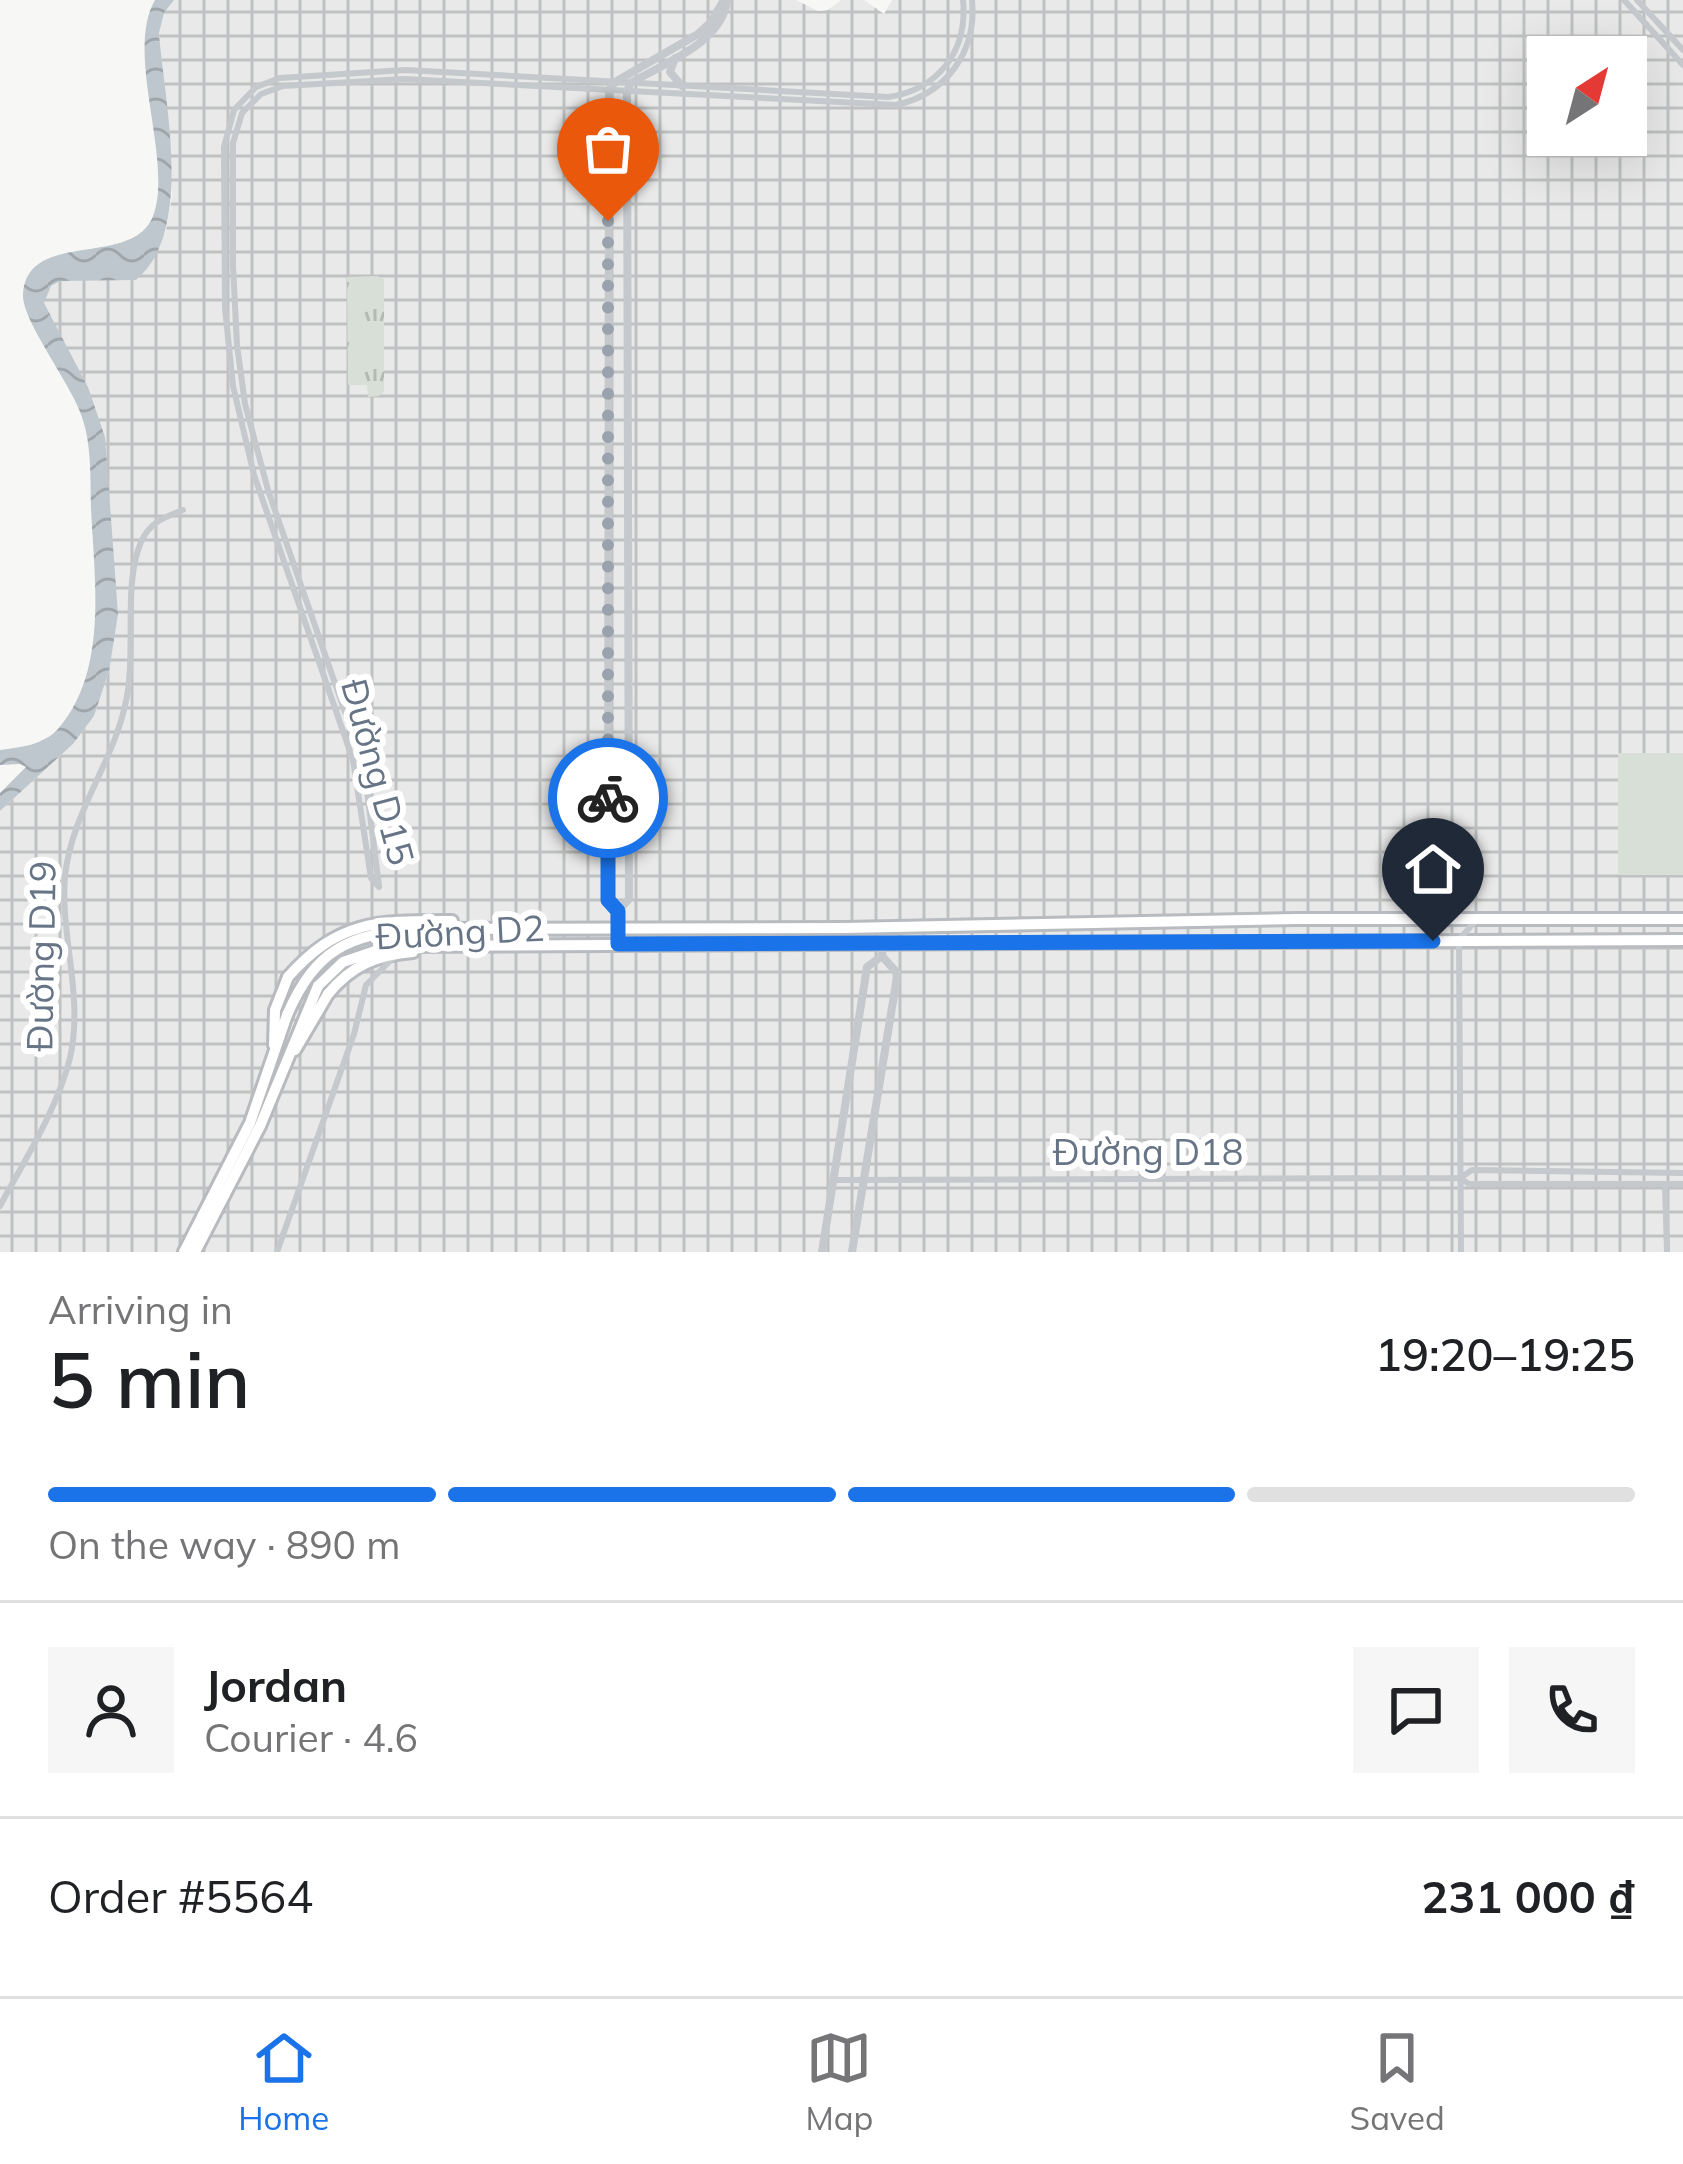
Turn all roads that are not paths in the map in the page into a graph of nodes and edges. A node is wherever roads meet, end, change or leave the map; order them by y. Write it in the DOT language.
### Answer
graph roads {
  1 [pos="725,0"];
  2 [pos="962,0"];
  3 [pos="972,0"];
  4 [pos="1625,0"];
  5 [pos="1637,0"];
  6 [pos="1683,50"];
  7 [pos="679,55"];
  8 [pos="1683,64"];
  9 [pos="612,86"];
  10 [pos="682,86"];
  11 [pos="629,87"];
  12 [pos="608,334"];
  13 [pos="626,334"];
  14 [pos="183,510"];
  15 [pos="618,911"];
  16 [pos="1683,917"];
  17 [pos="1477,919"];
  18 [pos="598,926"];
  19 [pos="618,926"];
  20 [pos="883,927"];
  21 [pos="1459,940"];
  22 [pos="1683,940"];
  23 [pos="618,947"];
  24 [pos="568,948"];
  25 [pos="883,950"];
  26 [pos="397,954"];
  27 [pos="323,990"];
  28 [pos="277,1067"];
  29 [pos="255,1124"];
  30 [pos="1683,1173"];
  31 [pos="1460,1178"];
  32 [pos="835,1180"];
  33 [pos="864,1181"];
  34 [pos="1665,1184"];
  35 [pos="1683,1184"];
  36 [pos="0,1206"];
  37 [pos="184,1252"];
  38 [pos="195,1252"];
  39 [pos="277,1252"];
  40 [pos="822,1252"];
  41 [pos="852,1252"];
  42 [pos="1461,1252"];
  43 [pos="1667,1252"];
  1 -- 7 [label="street"];
  1 -- 9 [label="street"];
  2 -- 10 [label="street, Đường D15"];
  3 -- 11 [label="street, Đường D15"];
  4 -- 8 [label="street"];
  5 -- 6 [label="street"];
  7 -- 10 [label="street"];
  7 -- 11 [label="street"];
  9 -- 9 [label="street, Đường D15"];
  9 -- 11 [label="street, Đường D15"];
  9 -- 12 [label="street"];
  10 -- 11 [label="street, Đường D15"];
  11 -- 13 [label="street"];
  12 -- 13 [label="street"];
  12 -- 15 [label="street"];
  13 -- 15 [label="street"];
  14 -- 36 [label="street, Đường D19"];
  15 -- 19 [label="street"];
  16 -- 17 [label="main road, Đường D2"];
  17 -- 20 [label="main road, Đường D2"];
  17 -- 21 [label="street"];
  18 -- 19 [label="main road, Đường D2"];
  18 -- 28 [label="main road, Đường D2"];
  18 -- 28 [label="main road, Đường D2"];
  19 -- 20 [label="main road, Đường D2"];
  19 -- 23 [label="main road"];
  20 -- 25 [label="main road"];
  21 -- 22 [label="main road, Đường D2"];
  21 -- 25 [label="main road, Đường D2"];
  21 -- 31 [label="street"];
  23 -- 24 [label="main road, Đường D2"];
  23 -- 25 [label="main road, Đường D2"];
  24 -- 26 [label="main road, Đường D2"];
  24 -- 27 [label="main road, Đường D2"];
  25 -- 32 [label="street"];
  25 -- 33 [label="street"];
  26 -- 27 [label="main road, Đường D2"];
  26 -- 39 [label="street"];
  27 -- 28 [label="main road"];
  28 -- 29 [label="main road"];
  29 -- 37 [label="main road"];
  29 -- 38 [label="main road"];
  30 -- 31 [label="street, Đường D18"];
  31 -- 33 [label="street, Đường D18"];
  31 -- 34 [label="street, Đường D18"];
  31 -- 42 [label="street"];
  32 -- 33 [label="street, Đường D18"];
  32 -- 40 [label="street"];
  33 -- 41 [label="street"];
  34 -- 35 [label="street, Đường D18"];
  34 -- 43 [label="street"];
}
